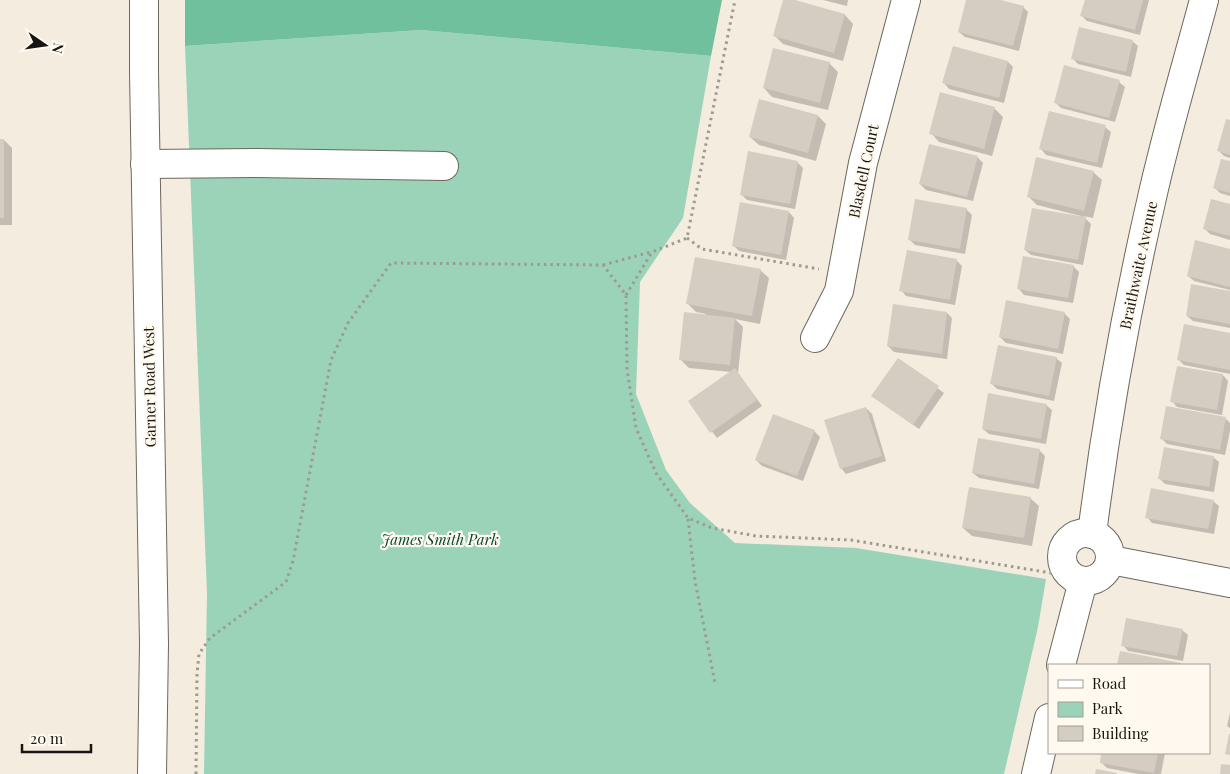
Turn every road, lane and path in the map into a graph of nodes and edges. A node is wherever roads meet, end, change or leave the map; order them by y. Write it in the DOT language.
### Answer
graph roads {
  1 [pos="144,0"];
  2 [pos="735,0"];
  3 [pos="906,0"];
  4 [pos="1204,0"];
  5 [pos="145,164"];
  6 [pos="444,166"];
  7 [pos="687,238"];
  8 [pos="652,252"];
  9 [pos="603,265"];
  10 [pos="820,269"];
  11 [pos="626,295"];
  12 [pos="815,338"];
  13 [pos="688,518"];
  14 [pos="1092,534"];
  15 [pos="1111,560"];
  16 [pos="1051,572"];
  17 [pos="1083,581"];
  18 [pos="1230,583"];
  19 [pos="1061,664"];
  20 [pos="715,683"];
  21 [pos="1048,722"];
  22 [pos="152,774"];
  23 [pos="196,774"];
  24 [pos="1036,774"];
  1 -- 5 [label="street, Garner Road West"];
  2 -- 7 [label="path"];
  3 -- 12 [label="street, Blasdell Court"];
  4 -- 14 [label="street, Braithwaite Avenue"];
  5 -- 6 [label="street"];
  5 -- 22 [label="street, Garner Road West"];
  7 -- 8 [label="path"];
  7 -- 10 [label="path"];
  8 -- 9 [label="path"];
  8 -- 11 [label="path"];
  9 -- 11 [label="path"];
  9 -- 23 [label="path"];
  11 -- 13 [label="path"];
  13 -- 16 [label="path"];
  13 -- 20 [label="path"];
  14 -- 15 [label="street"];
  14 -- 17 [label="street"];
  15 -- 17 [label="street"];
  15 -- 18 [label="street"];
  17 -- 19 [label="street"];
  21 -- 24 [label="street"];
}
